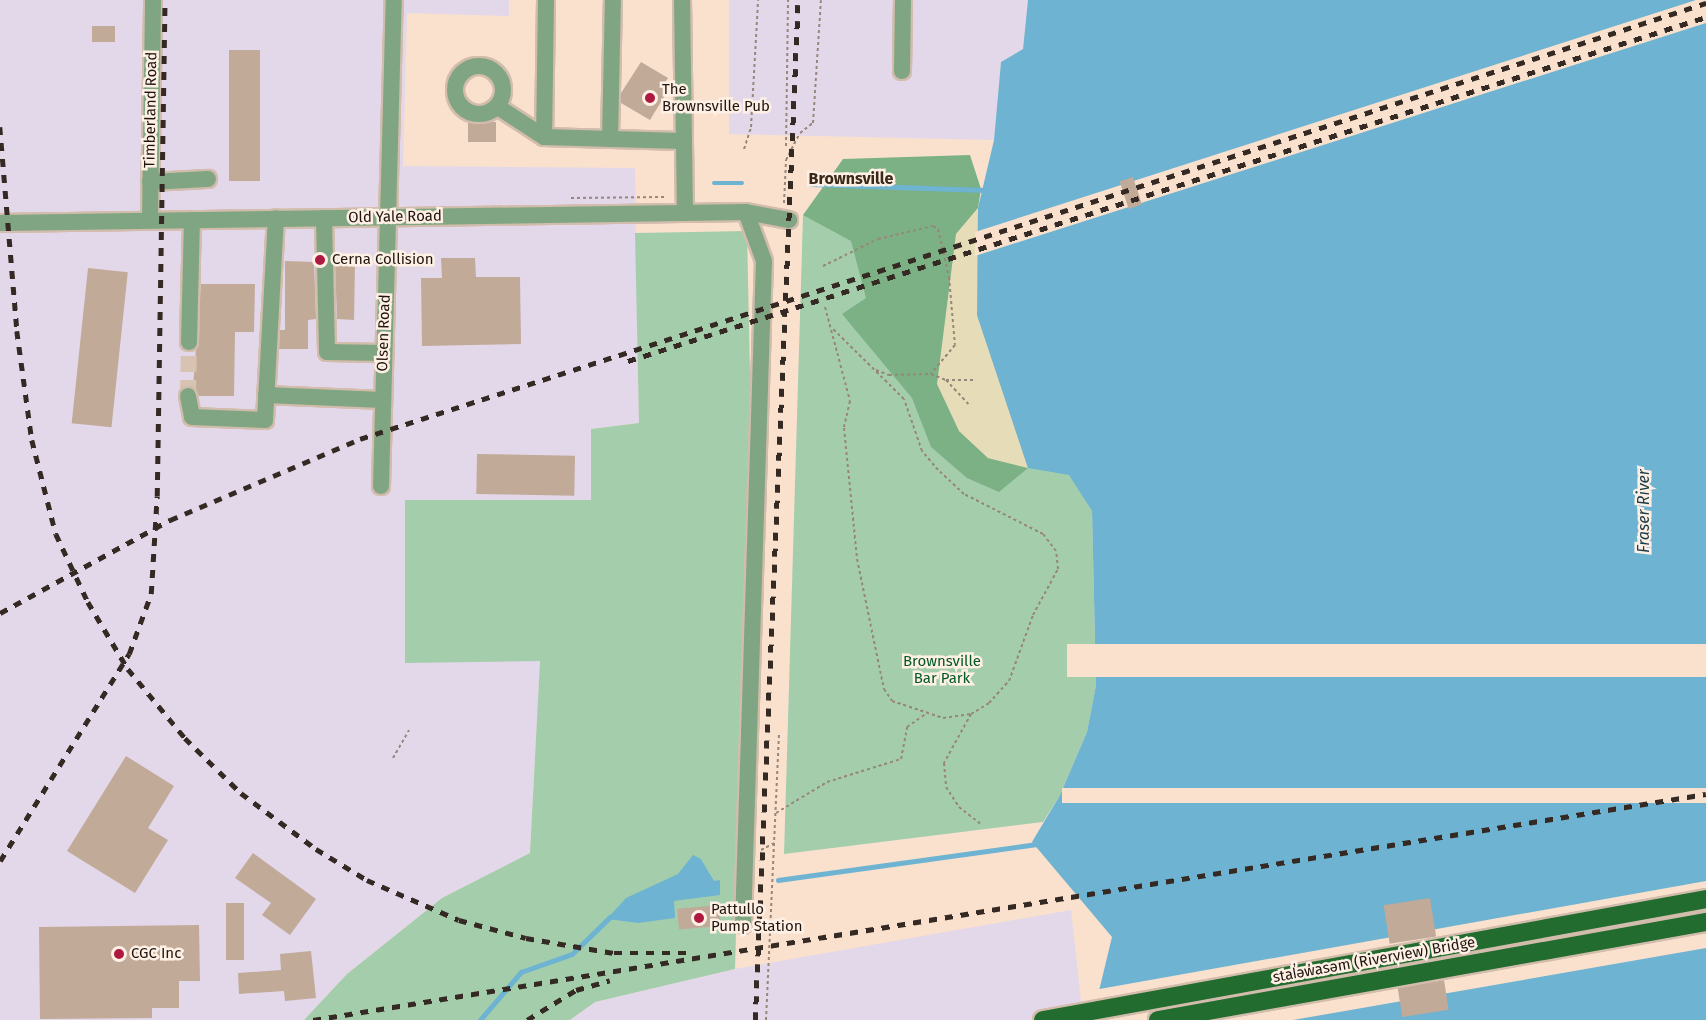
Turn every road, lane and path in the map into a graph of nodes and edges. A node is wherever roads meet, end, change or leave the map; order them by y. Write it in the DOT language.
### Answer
graph roads {
  1 [pos="153,0"];
  2 [pos="394,0"];
  3 [pos="546,0"];
  4 [pos="613,0"];
  5 [pos="682,0"];
  6 [pos="758,0"];
  7 [pos="788,0"];
  8 [pos="820,0"];
  9 [pos="903,0"];
  10 [pos="902,71"];
  11 [pos="498,107"];
  12 [pos="544,137"];
  13 [pos="610,139"];
  14 [pos="681,141"];
  15 [pos="786,146"];
  16 [pos="744,149"];
  17 [pos="208,179"];
  18 [pos="150,182"];
  19 [pos="746,212"];
  20 [pos="685,213"];
  21 [pos="387,217"];
  22 [pos="276,218"];
  23 [pos="324,218"];
  24 [pos="784,219"];
  25 [pos="150,220"];
  26 [pos="192,220"];
  27 [pos="0,223"];
  28 [pos="823,266"];
  29 [pos="825,307"];
  30 [pos="833,329"];
  31 [pos="189,342"];
  32 [pos="384,353"];
  33 [pos="874,369"];
  34 [pos="931,374"];
  35 [pos="946,380"];
  36 [pos="973,380"];
  37 [pos="266,395"];
  38 [pos="188,396"];
  39 [pos="382,400"];
  40 [pos="969,405"];
  41 [pos="381,486"];
  42 [pos="927,713"];
  43 [pos="971,714"];
  44 [pos="408,730"];
  45 [pos="779,732"];
  46 [pos="393,758"];
  47 [pos="776,813"];
  48 [pos="981,824"];
  49 [pos="1706,899"];
  50 [pos="1706,922"];
  51 [pos="743,925"];
  52 [pos="766,1020"];
  53 [pos="1042,1020"];
  54 [pos="1158,1020"];
  1 -- 18 [label="street, Timberland Road"];
  2 -- 21 [label="street, Olsen Road"];
  3 -- 12 [label="street"];
  4 -- 13 [label="street"];
  5 -- 14 [label="street"];
  6 -- 16 [label="path"];
  7 -- 15 [label="path"];
  8 -- 24 [label="path"];
  9 -- 10 [label="street"];
  11 -- 12 [label="street"];
  12 -- 13 [label="street"];
  13 -- 14 [label="street"];
  14 -- 20 [label="street"];
  17 -- 18 [label="street"];
  18 -- 25 [label="street, Timberland Road"];
  19 -- 20 [label="street, Old Yale Road"];
  19 -- 24 [label="street, Old Yale Road"];
  19 -- 51 [label="street"];
  20 -- 21 [label="street, Old Yale Road"];
  21 -- 23 [label="street, Old Yale Road"];
  21 -- 32 [label="street, Olsen Road"];
  22 -- 23 [label="street, Old Yale Road"];
  22 -- 26 [label="street, Old Yale Road"];
  22 -- 37 [label="street"];
  23 -- 32 [label="street"];
  25 -- 26 [label="street, Old Yale Road"];
  25 -- 27 [label="street, Old Yale Road"];
  26 -- 31 [label="street"];
  28 -- 34 [label="path"];
  29 -- 30 [label="path"];
  30 -- 33 [label="path"];
  30 -- 42 [label="path"];
  32 -- 39 [label="street, Olsen Road"];
  33 -- 34 [label="path"];
  33 -- 43 [label="path"];
  34 -- 35 [label="path"];
  35 -- 36 [label="path"];
  35 -- 40 [label="path"];
  37 -- 38 [label="street"];
  37 -- 39 [label="street"];
  39 -- 41 [label="street, Olsen Road"];
  42 -- 43 [label="path"];
  42 -- 47 [label="path"];
  43 -- 48 [label="path"];
  44 -- 46 [label="path"];
  45 -- 47 [label="path"];
  47 -- 52 [label="path"];
  49 -- 53 [label="main road, stal̕əw̓asəm (Riverview) Bridge"];
  50 -- 54 [label="main road, stal̕əw̓asəm (Riverview) Bridge"];
}
